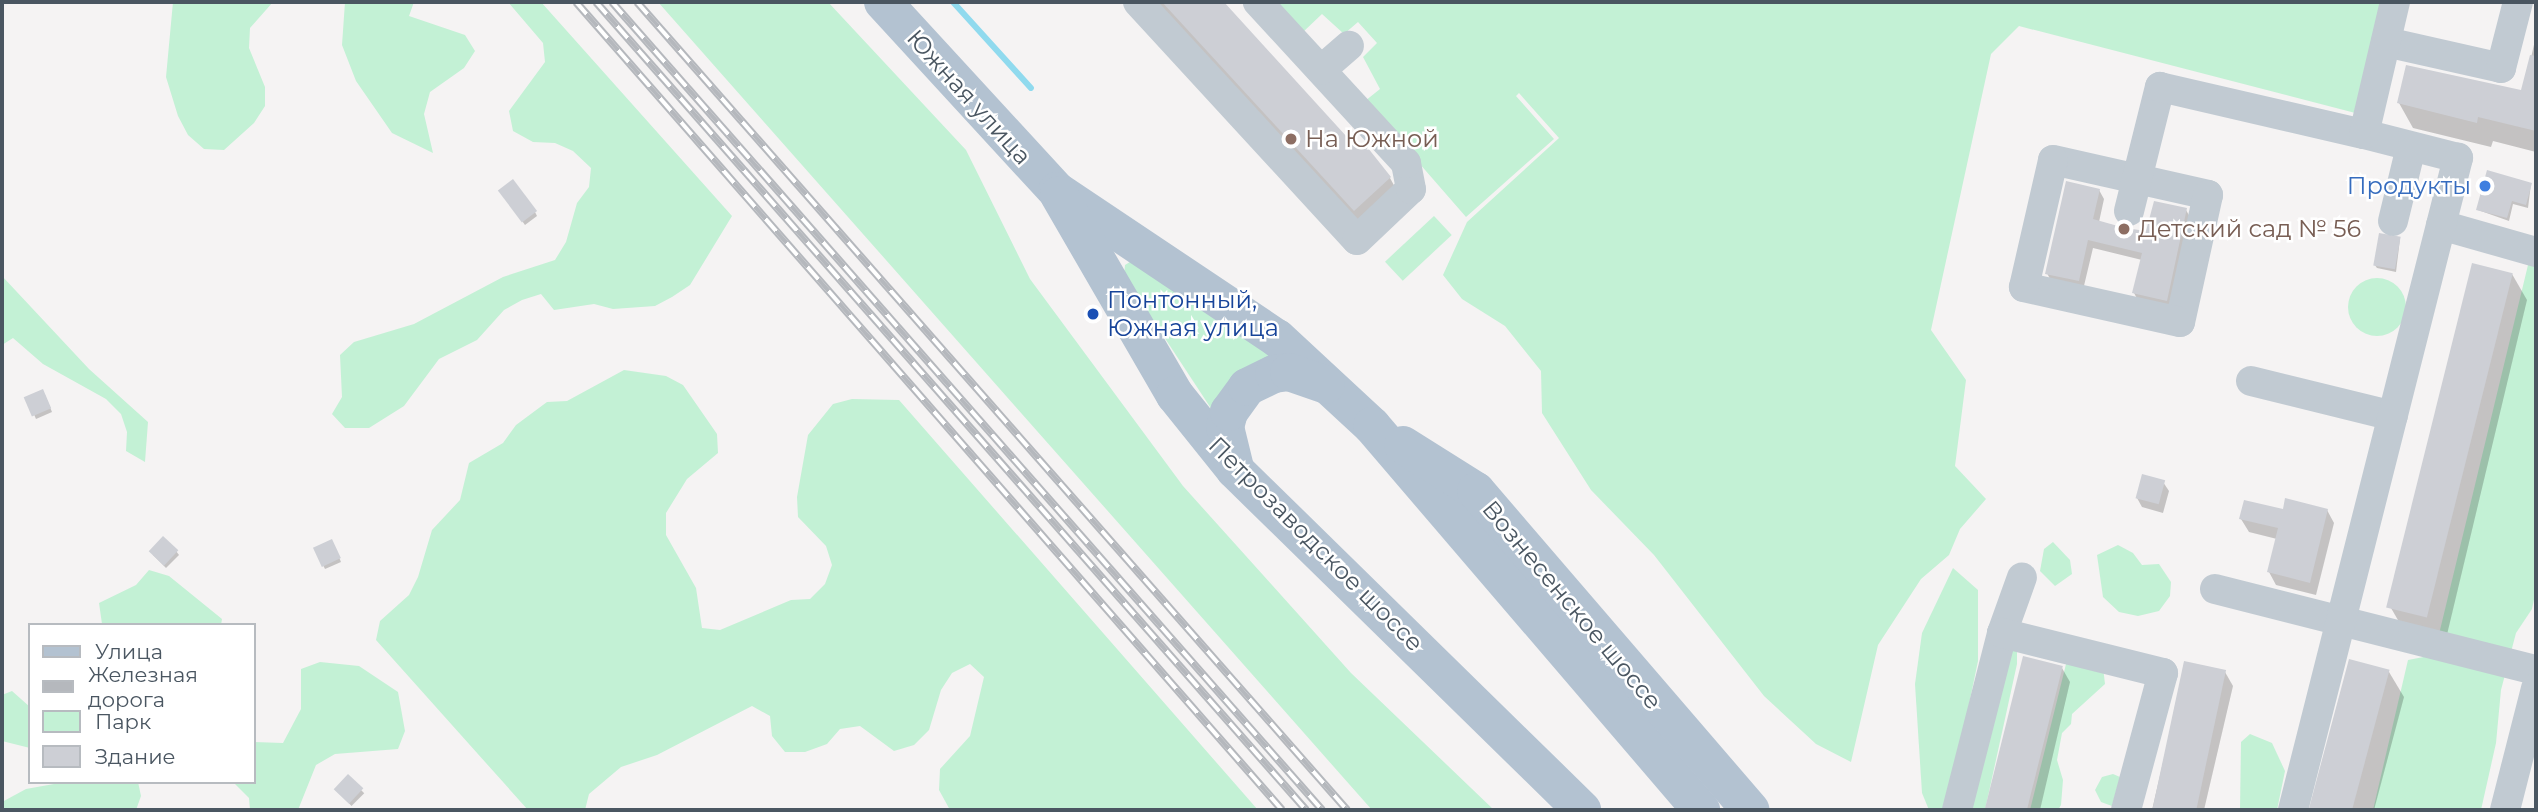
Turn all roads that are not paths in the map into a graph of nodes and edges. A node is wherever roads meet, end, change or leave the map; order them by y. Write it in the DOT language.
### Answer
graph roads {
  1 [pos="883,2"];
  2 [pos="1138,2"];
  3 [pos="1258,2"];
  4 [pos="2395,2"];
  5 [pos="2518,2"];
  6 [pos="2386,42"];
  7 [pos="1349,46"];
  8 [pos="1321,70"];
  9 [pos="2364,134"];
  10 [pos="2411,147"];
  11 [pos="2137,179"];
  12 [pos="1056,191"];
  13 [pos="2129,211"];
  14 [pos="2393,221"];
  15 [pos="2441,225"];
  16 [pos="2536,252"];
  17 [pos="2251,381"];
  18 [pos="1330,388"];
  19 [pos="2393,416"];
  20 [pos="1372,426"];
  21 [pos="1236,470"];
  22 [pos="2022,577"];
  23 [pos="2215,589"];
  24 [pos="2341,621"];
  25 [pos="2002,633"];
  26 [pos="2536,670"];
  27 [pos="2536,688"];
  28 [pos="1543,769"];
  29 [pos="1582,810"];
  30 [pos="1590,810"];
  31 [pos="1701,810"];
  32 [pos="1750,810"];
  33 [pos="1957,810"];
  34 [pos="2126,810"];
  35 [pos="2294,810"];
  36 [pos="2505,810"];
  1 -- 12 [label="main road, Южная улица"];
  2 -- 8 [label="street"];
  3 -- 8 [label="street"];
  4 -- 6 [label="street"];
  5 -- 6 [label="street"];
  6 -- 9 [label="street"];
  7 -- 8 [label="street"];
  9 -- 10 [label="street"];
  9 -- 11 [label="street"];
  10 -- 14 [label="street"];
  10 -- 15 [label="street"];
  11 -- 11 [label="street"];
  11 -- 13 [label="street"];
  12 -- 18 [label="main road"];
  12 -- 21 [label="main road, Петрозаводское шоссе"];
  15 -- 16 [label="street"];
  15 -- 19 [label="street"];
  17 -- 19 [label="street"];
  18 -- 20 [label="main road"];
  18 -- 21 [label="main road"];
  19 -- 24 [label="street"];
  20 -- 31 [label="main road"];
  20 -- 32 [label="main road, Вознесенское шоссе"];
  21 -- 28 [label="main road, Петрозаводское шоссе"];
  22 -- 25 [label="street"];
  23 -- 24 [label="street"];
  24 -- 26 [label="street"];
  24 -- 35 [label="street"];
  25 -- 33 [label="street"];
  25 -- 34 [label="street"];
  27 -- 36 [label="street"];
  28 -- 29 [label="main road, Петрозаводское шоссе"];
  28 -- 30 [label="main road"];
}
